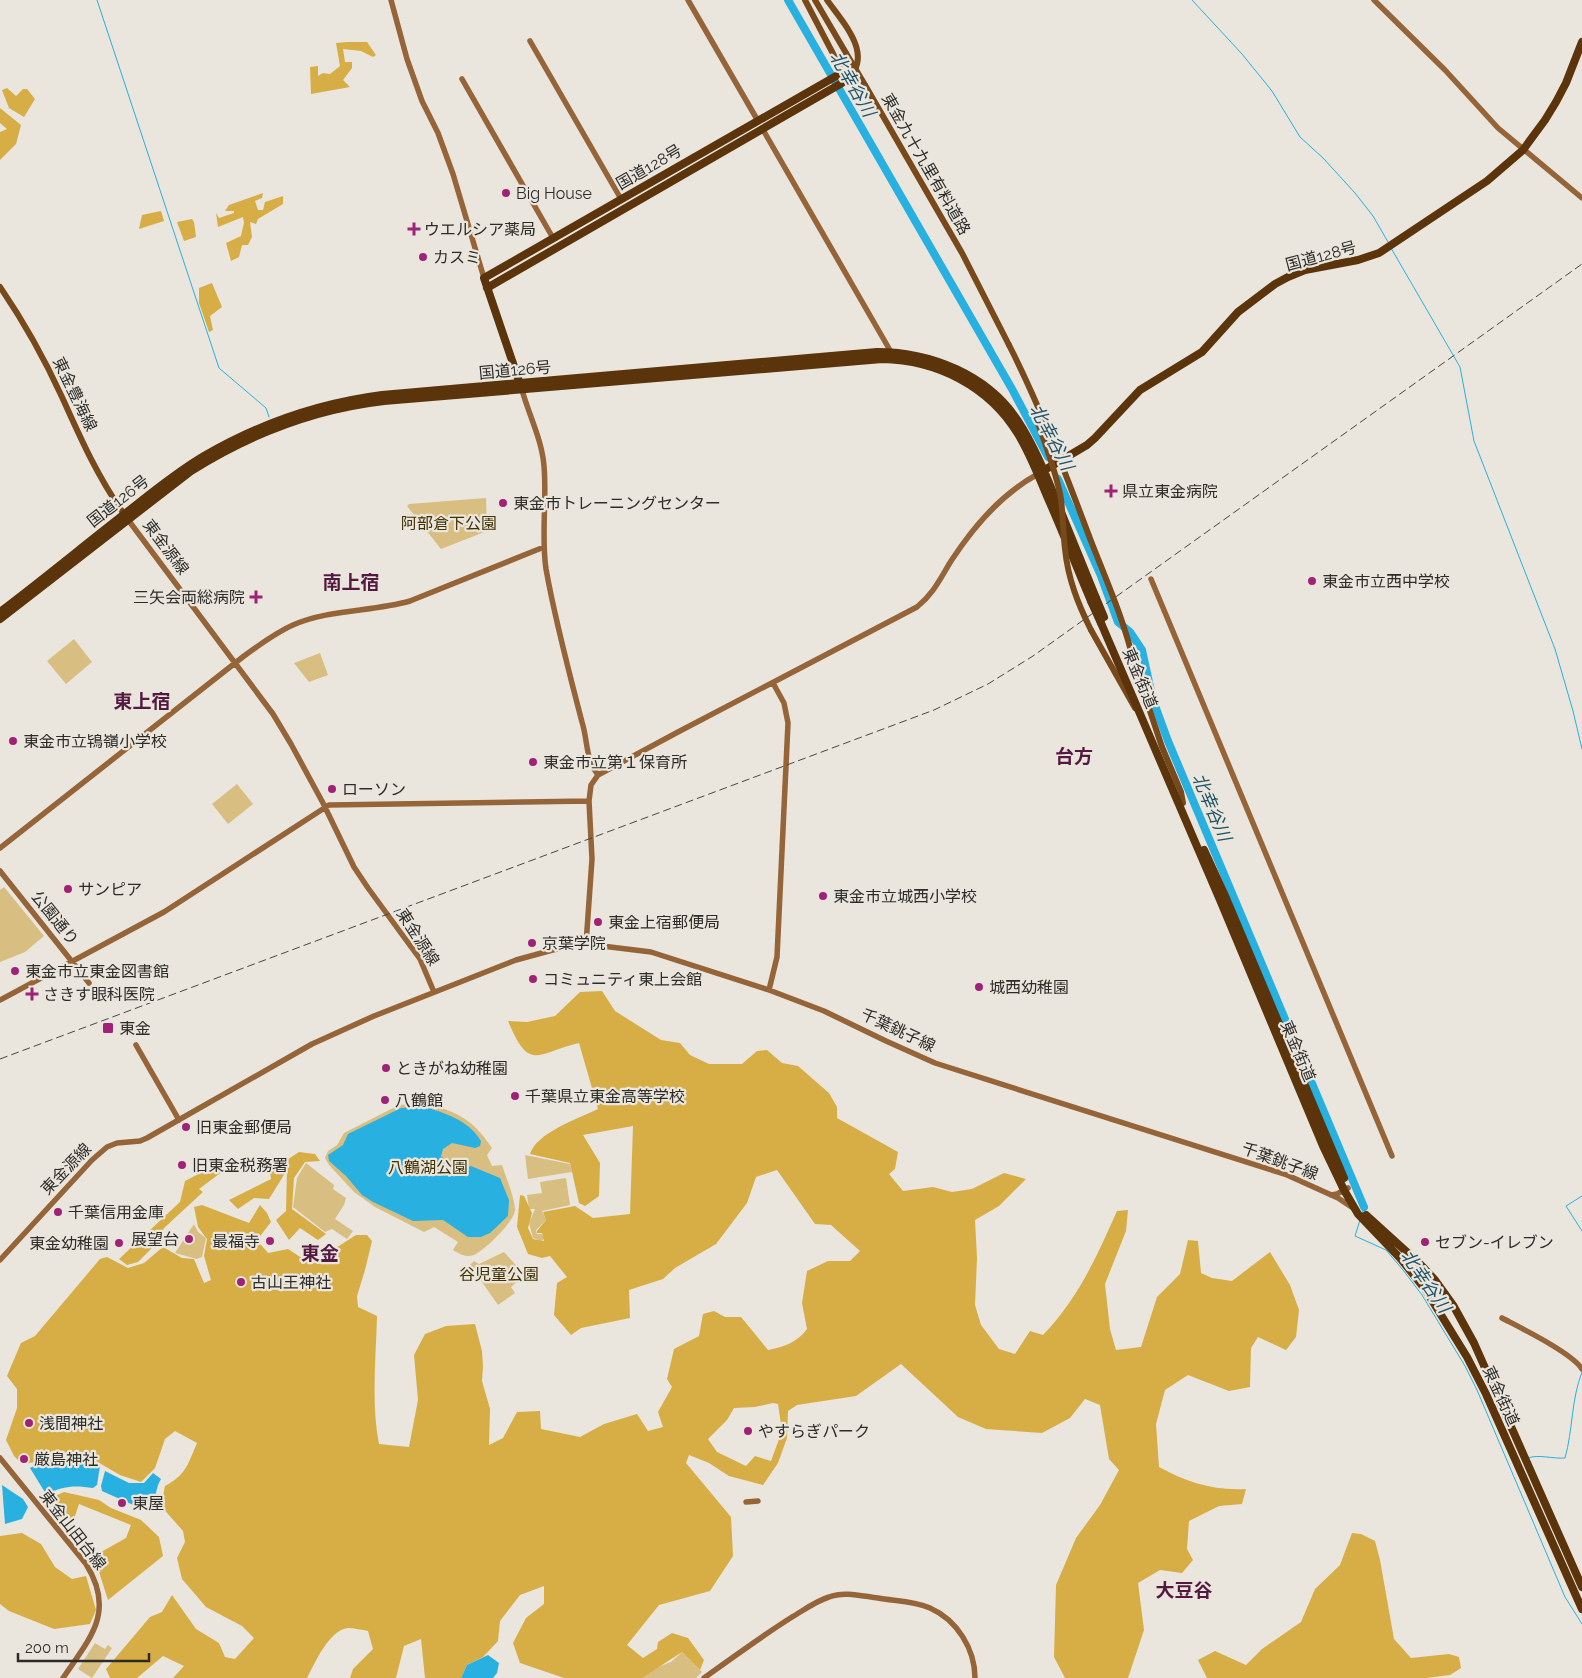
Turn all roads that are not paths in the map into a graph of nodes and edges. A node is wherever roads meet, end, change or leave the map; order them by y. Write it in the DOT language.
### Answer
graph roads {
  1 [pos="391,0"];
  2 [pos="688,0"];
  3 [pos="805,0"];
  4 [pos="815,0"];
  5 [pos="827,0"];
  6 [pos="1374,0"];
  7 [pos="530,40"];
  8 [pos="1582,42"];
  9 [pos="838,75"];
  10 [pos="462,79"];
  11 [pos="842,83"];
  12 [pos="828,86"];
  13 [pos="760,124"];
  14 [pos="1523,150"];
  15 [pos="689,160"];
  16 [pos="693,168"];
  17 [pos="1582,198"];
  18 [pos="621,199"];
  19 [pos="625,207"];
  20 [pos="552,238"];
  21 [pos="557,246"];
  22 [pos="484,278"];
  23 [pos="0,287"];
  24 [pos="487,288"];
  25 [pos="1009,345"];
  26 [pos="891,352"];
  27 [pos="521,387"];
  28 [pos="1041,472"];
  29 [pos="126,516"];
  30 [pos="544,547"];
  31 [pos="1151,579"];
  32 [pos="0,612"];
  33 [pos="0,619"];
  34 [pos="1103,622"];
  35 [pos="235,664"];
  36 [pos="773,683"];
  37 [pos="1140,714"];
  38 [pos="598,775"];
  39 [pos="589,801"];
  40 [pos="1183,803"];
  41 [pos="325,807"];
  42 [pos="0,848"];
  43 [pos="0,871"];
  44 [pos="586,944"];
  45 [pos="72,962"];
  46 [pos="89,983"];
  47 [pos="769,990"];
  48 [pos="434,992"];
  49 [pos="0,1000"];
  50 [pos="136,1045"];
  51 [pos="180,1120"];
  52 [pos="1392,1156"];
  53 [pos="1346,1189"];
  54 [pos="1331,1195"];
  55 [pos="1354,1210"];
  56 [pos="0,1260"];
  57 [pos="1502,1318"];
  58 [pos="1582,1369"];
  59 [pos="0,1458"];
  60 [pos="746,1502"];
  61 [pos="758,1502"];
  62 [pos="1556,1528"];
  63 [pos="1548,1532"];
  64 [pos="1582,1587"];
  65 [pos="1582,1609"];
  66 [pos="63,1678"];
  67 [pos="704,1678"];
  68 [pos="975,1678"];
  1 -- 22 [label="street"];
  2 -- 13 [label="street"];
  3 -- 9 [label="main road"];
  4 -- 25 [label="main road, 東金九十九里有料道路, bridge"];
  5 -- 11 [label="main road"];
  6 -- 14 [label="street"];
  7 -- 18 [label="street"];
  8 -- 14 [label="highway, 国道128号"];
  9 -- 12 [label="highway, 国道128号"];
  10 -- 20 [label="street"];
  11 -- 12 [label="highway, 国道128号"];
  12 -- 13 [label="highway, 国道128号"];
  13 -- 15 [label="highway, 国道128号"];
  13 -- 16 [label="highway, 国道128号"];
  13 -- 26 [label="street"];
  14 -- 17 [label="street"];
  14 -- 28 [label="highway, 国道128号"];
  15 -- 16 [label="highway"];
  15 -- 18 [label="highway, 国道128号"];
  16 -- 19 [label="highway, 国道128号"];
  18 -- 19 [label="highway"];
  18 -- 20 [label="highway, 国道128号"];
  19 -- 21 [label="highway, 国道128号"];
  20 -- 21 [label="highway"];
  20 -- 22 [label="highway, 国道128号"];
  21 -- 24 [label="highway, 国道128号"];
  22 -- 24 [label="highway"];
  23 -- 29 [label="main road, 東金豊海線"];
  24 -- 27 [label="highway"];
  25 -- 37 [label="main road, 東金九十九里有料道路, bridge"];
  25 -- 40 [label="main road, 東金九十九里有料道路, bridge"];
  26 -- 27 [label="highway, 国道126号"];
  26 -- 28 [label="highway, 国道126号"];
  27 -- 28 [label="highway, 国道126号"];
  27 -- 29 [label="highway, 国道126号"];
  27 -- 30 [label="street"];
  28 -- 34 [label="highway, 東金街道, bridge"];
  28 -- 36 [label="street"];
  29 -- 32 [label="highway, 国道126号"];
  29 -- 33 [label="highway, 国道126号"];
  29 -- 35 [label="street, 東金源線"];
  30 -- 35 [label="street"];
  30 -- 38 [label="street"];
  31 -- 52 [label="street"];
  34 -- 37 [label="highway, 東金街道"];
  34 -- 40 [label="highway, 東金街道"];
  35 -- 41 [label="street, 東金源線"];
  35 -- 42 [label="street"];
  36 -- 38 [label="street"];
  36 -- 47 [label="street"];
  37 -- 53 [label="highway, 東金街道"];
  38 -- 39 [label="street"];
  39 -- 41 [label="street"];
  39 -- 44 [label="street"];
  40 -- 53 [label="highway, 東金街道"];
  41 -- 45 [label="street"];
  41 -- 48 [label="street, 東金源線"];
  43 -- 45 [label="street, 公園通り"];
  44 -- 47 [label="street, 千葉銚子線"];
  44 -- 48 [label="street, 千葉銚子線"];
  45 -- 46 [label="street, 公園通り"];
  45 -- 49 [label="street"];
  47 -- 54 [label="street, 千葉銚子線"];
  48 -- 51 [label="street, 東金源線"];
  50 -- 51 [label="street"];
  51 -- 56 [label="street, 東金源線"];
  53 -- 54 [label="street, 千葉銚子線"];
  53 -- 55 [label="highway, 東金街道"];
  53 -- 62 [label="highway, 東金街道"];
  54 -- 55 [label="street"];
  55 -- 63 [label="highway, 東金街道"];
  57 -- 58 [label="street"];
  59 -- 66 [label="street, 東金山田台線"];
  60 -- 61 [label="street"];
  62 -- 63 [label="highway"];
  62 -- 64 [label="highway, 東金街道"];
  63 -- 65 [label="highway, 東金街道"];
  67 -- 68 [label="street"];
}
